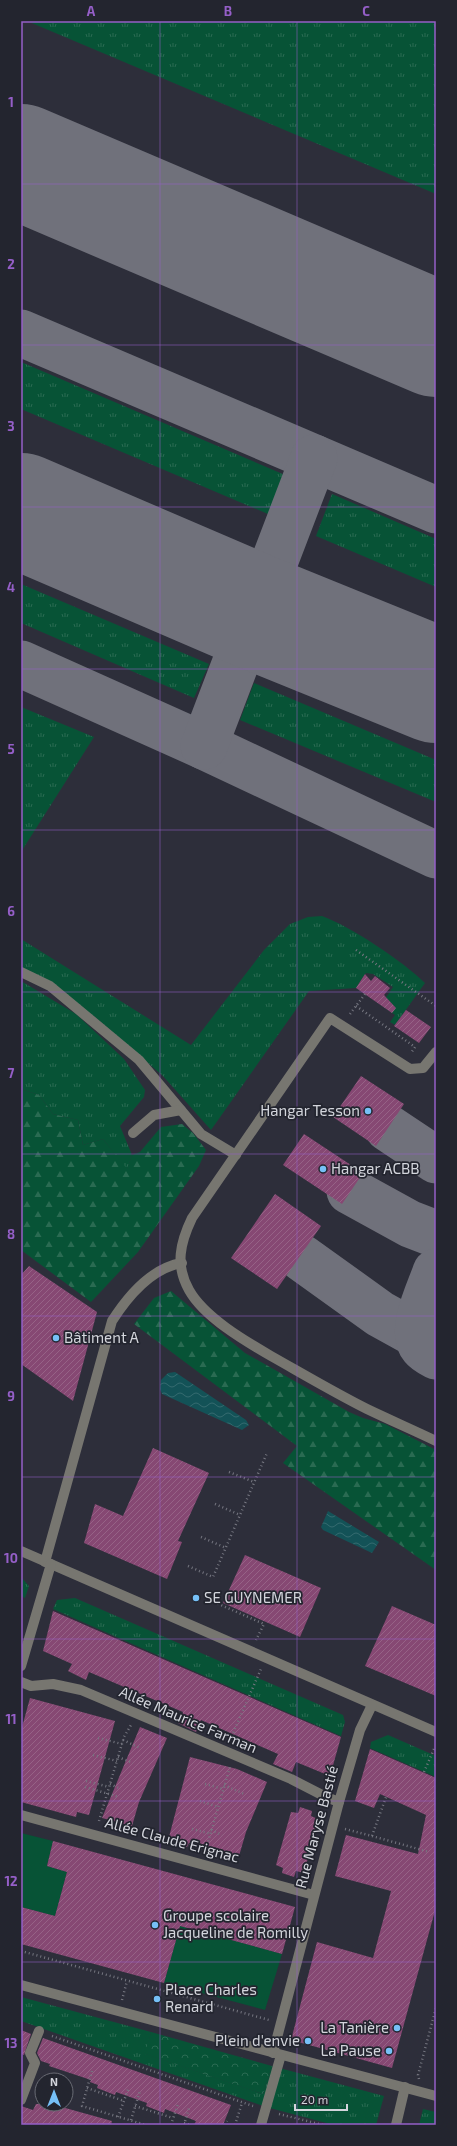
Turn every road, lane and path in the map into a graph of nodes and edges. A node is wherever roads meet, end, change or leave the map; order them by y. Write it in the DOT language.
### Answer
graph roads {
  1 [pos="356,950"];
  2 [pos="21,972"];
  3 [pos="365,994"];
  4 [pos="356,1006"];
  5 [pos="436,1006"];
  6 [pos="330,1018"];
  7 [pos="436,1052"];
  8 [pos="403,1065"];
  9 [pos="181,1110"];
  10 [pos="133,1133"];
  11 [pos="236,1155"];
  12 [pos="182,1263"];
  13 [pos="436,1441"];
  14 [pos="267,1452"];
  15 [pos="229,1472"];
  16 [pos="254,1482"];
  17 [pos="215,1504"];
  18 [pos="240,1515"];
  19 [pos="201,1536"];
  20 [pos="226,1548"];
  21 [pos="21,1551"];
  22 [pos="48,1563"];
  23 [pos="188,1566"];
  24 [pos="214,1602"];
  25 [pos="251,1652"];
  26 [pos="21,1666"];
  27 [pos="258,1674"];
  28 [pos="21,1682"];
  29 [pos="372,1704"];
  30 [pos="133,1721"];
  31 [pos="436,1732"];
  32 [pos="98,1738"];
  33 [pos="123,1740"];
  34 [pos="122,1744"];
  35 [pos="140,1748"];
  36 [pos="434,1749"];
  37 [pos="225,1752"];
  38 [pos="93,1755"];
  39 [pos="118,1758"];
  40 [pos="117,1761"];
  41 [pos="133,1763"];
  42 [pos="230,1764"];
  43 [pos="424,1772"];
  44 [pos="86,1781"];
  45 [pos="205,1784"];
  46 [pos="110,1785"];
  47 [pos="224,1785"];
  48 [pos="84,1787"];
  49 [pos="121,1789"];
  50 [pos="223,1789"];
  51 [pos="107,1794"];
  52 [pos="244,1794"];
  53 [pos="119,1797"];
  54 [pos="386,1797"];
  55 [pos="200,1802"];
  56 [pos="339,1802"];
  57 [pos="218,1807"];
  58 [pos="21,1815"];
  59 [pos="99,1821"];
  60 [pos="333,1825"];
  61 [pos="192,1828"];
  62 [pos="211,1832"];
  63 [pos="222,1834"];
  64 [pos="372,1836"];
  65 [pos="188,1845"];
  66 [pos="206,1849"];
  67 [pos="429,1852"];
  68 [pos="220,1853"];
  69 [pos="314,1895"];
  70 [pos="21,1951"];
  71 [pos="127,1981"];
  72 [pos="21,1985"];
  73 [pos="436,2008"];
  74 [pos="119,2012"];
  75 [pos="282,2024"];
  76 [pos="39,2031"];
  77 [pos="277,2054"];
  78 [pos="92,2071"];
  79 [pos="129,2087"];
  80 [pos="405,2087"];
  81 [pos="87,2088"];
  82 [pos="140,2091"];
  83 [pos="418,2091"];
  84 [pos="436,2096"];
  85 [pos="21,2100"];
  86 [pos="124,2101"];
  87 [pos="242,2103"];
  88 [pos="178,2104"];
  89 [pos="135,2106"];
  90 [pos="189,2108"];
  91 [pos="266,2109"];
  92 [pos="118,2117"];
  93 [pos="173,2118"];
  94 [pos="131,2120"];
  95 [pos="227,2121"];
  96 [pos="184,2124"];
  97 [pos="146,2125"];
  98 [pos="171,2125"];
  99 [pos="191,2125"];
  100 [pos="225,2125"];
  101 [pos="235,2125"];
  102 [pos="261,2125"];
  103 [pos="323,2125"];
  104 [pos="396,2125"];
  1 -- 5 [label="path"];
  2 -- 9 [label="street"];
  3 -- 4 [label="path"];
  4 -- 6 [label="path"];
  4 -- 8 [label="path"];
  6 -- 8 [label="street"];
  6 -- 11 [label="street"];
  7 -- 8 [label="street"];
  9 -- 10 [label="street"];
  9 -- 11 [label="street"];
  11 -- 12 [label="street"];
  12 -- 13 [label="street"];
  12 -- 22 [label="street"];
  14 -- 16 [label="path"];
  15 -- 16 [label="path"];
  16 -- 18 [label="path"];
  17 -- 18 [label="path"];
  18 -- 20 [label="path"];
  19 -- 20 [label="path"];
  20 -- 23 [label="path"];
  21 -- 22 [label="street"];
  22 -- 25 [label="street"];
  22 -- 26 [label="street"];
  24 -- 25 [label="path"];
  25 -- 29 [label="street"];
  27 -- 37 [label="path"];
  28 -- 37 [label="street, Allée Maurice Farman"];
  29 -- 31 [label="street"];
  29 -- 56 [label="street, Rue Maryse Bastié"];
  30 -- 33 [label="path"];
  32 -- 34 [label="path"];
  33 -- 34 [label="path"];
  33 -- 35 [label="path"];
  34 -- 39 [label="path"];
  36 -- 43 [label="path"];
  37 -- 56 [label="street, Allée Maurice Farman"];
  38 -- 40 [label="path"];
  39 -- 40 [label="path"];
  39 -- 41 [label="path"];
  40 -- 46 [label="path"];
  42 -- 47 [label="path"];
  44 -- 46 [label="path"];
  45 -- 50 [label="path"];
  46 -- 49 [label="path"];
  46 -- 51 [label="path"];
  47 -- 50 [label="path"];
  47 -- 52 [label="path"];
  48 -- 51 [label="path"];
  50 -- 57 [label="path"];
  51 -- 53 [label="path"];
  51 -- 59 [label="path"];
  54 -- 64 [label="path"];
  55 -- 57 [label="path"];
  56 -- 60 [label="street, Rue Maryse Bastié"];
  57 -- 62 [label="path"];
  58 -- 69 [label="street, Allée Claude Erignac"];
  60 -- 64 [label="path"];
  60 -- 69 [label="street, Rue Maryse Bastié"];
  61 -- 62 [label="path"];
  62 -- 63 [label="path"];
  62 -- 66 [label="path"];
  64 -- 67 [label="path"];
  65 -- 66 [label="path"];
  66 -- 68 [label="path"];
  69 -- 75 [label="street, Rue Maryse Bastié"];
  70 -- 71 [label="path"];
  71 -- 74 [label="path"];
  71 -- 75 [label="path"];
  72 -- 74 [label="street"];
  73 -- 83 [label="path"];
  74 -- 77 [label="street"];
  75 -- 77 [label="street, Rue Maryse Bastié"];
  76 -- 85 [label="street"];
  76 -- 87 [label="path"];
  77 -- 80 [label="street"];
  77 -- 91 [label="street, Rue Maryse Bastié"];
  78 -- 81 [label="path"];
  79 -- 86 [label="path"];
  80 -- 83 [label="street"];
  80 -- 104 [label="street"];
  81 -- 86 [label="path"];
  81 -- 92 [label="path"];
  82 -- 89 [label="path"];
  83 -- 84 [label="street"];
  86 -- 92 [label="path"];
  87 -- 91 [label="path"];
  87 -- 101 [label="path"];
  88 -- 93 [label="path"];
  89 -- 93 [label="path"];
  89 -- 94 [label="path"];
  90 -- 96 [label="path"];
  91 -- 102 [label="street, Rue Maryse Bastié"];
  91 -- 103 [label="path"];
  92 -- 94 [label="path"];
  93 -- 98 [label="path"];
  94 -- 97 [label="path"];
  95 -- 100 [label="path"];
  96 -- 99 [label="path"];
}
